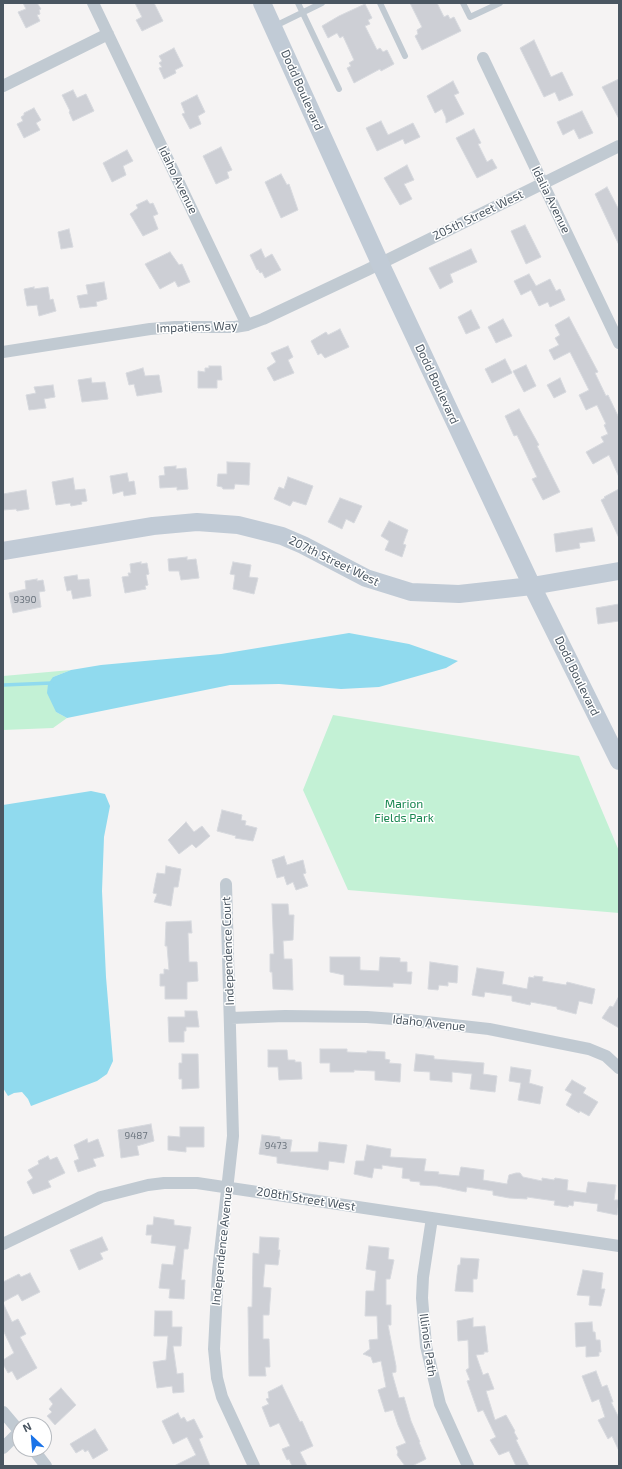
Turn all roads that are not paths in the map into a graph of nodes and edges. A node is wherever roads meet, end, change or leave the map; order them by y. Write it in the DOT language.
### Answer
graph roads {
  1 [pos="93,3"];
  2 [pos="262,3"];
  3 [pos="298,3"];
  4 [pos="322,3"];
  5 [pos="380,3"];
  6 [pos="463,3"];
  7 [pos="500,3"];
  8 [pos="303,13"];
  9 [pos="274,27"];
  10 [pos="108,34"];
  11 [pos="405,56"];
  12 [pos="483,58"];
  13 [pos="3,86"];
  14 [pos="340,89"];
  15 [pos="619,146"];
  16 [pos="542,184"];
  17 [pos="380,263"];
  18 [pos="247,325"];
  19 [pos="619,342"];
  20 [pos="3,352"];
  21 [pos="3,551"];
  22 [pos="619,571"];
  23 [pos="532,586"];
  24 [pos="619,762"];
  25 [pos="226,884"];
  26 [pos="231,1018"];
  27 [pos="619,1068"];
  28 [pos="229,1187"];
  29 [pos="432,1218"];
  30 [pos="3,1244"];
  31 [pos="619,1246"];
  32 [pos="3,1412"];
  33 [pos="12,1422"];
  34 [pos="12,1439"];
  35 [pos="3,1448"];
  36 [pos="39,1457"];
  37 [pos="46,1466"];
  38 [pos="254,1466"];
  39 [pos="468,1466"];
  1 -- 10 [label="street, Idaho Avenue"];
  2 -- 9 [label="main road, Dodd Boulevard"];
  3 -- 8 [label="lane"];
  4 -- 8 [label="lane"];
  5 -- 11 [label="lane"];
  6 -- 7 [label="lane"];
  8 -- 9 [label="lane"];
  8 -- 14 [label="lane"];
  9 -- 17 [label="main road, Dodd Boulevard"];
  10 -- 13 [label="street"];
  10 -- 18 [label="street, Idaho Avenue"];
  12 -- 16 [label="street, Idalia Avenue"];
  15 -- 16 [label="street, 205th Street West"];
  16 -- 17 [label="street, 205th Street West"];
  16 -- 19 [label="street, Idalia Avenue"];
  17 -- 18 [label="street, Impatiens Way"];
  17 -- 23 [label="main road, Dodd Boulevard"];
  18 -- 20 [label="street, Impatiens Way"];
  21 -- 23 [label="main road, 207th Street West"];
  22 -- 23 [label="main road, 207th Street West"];
  23 -- 24 [label="main road, Dodd Boulevard"];
  25 -- 26 [label="street, Independence Court"];
  26 -- 27 [label="street, Idaho Avenue"];
  26 -- 28 [label="street, Independence Avenue"];
  28 -- 29 [label="street, 208th Street West"];
  28 -- 30 [label="street, 208th Street West"];
  28 -- 38 [label="street, Independence Avenue"];
  29 -- 31 [label="street, 208th Street West"];
  29 -- 39 [label="street, Illinois Path"];
  32 -- 33 [label="street"];
  34 -- 35 [label="street"];
  36 -- 37 [label="street"];
}
